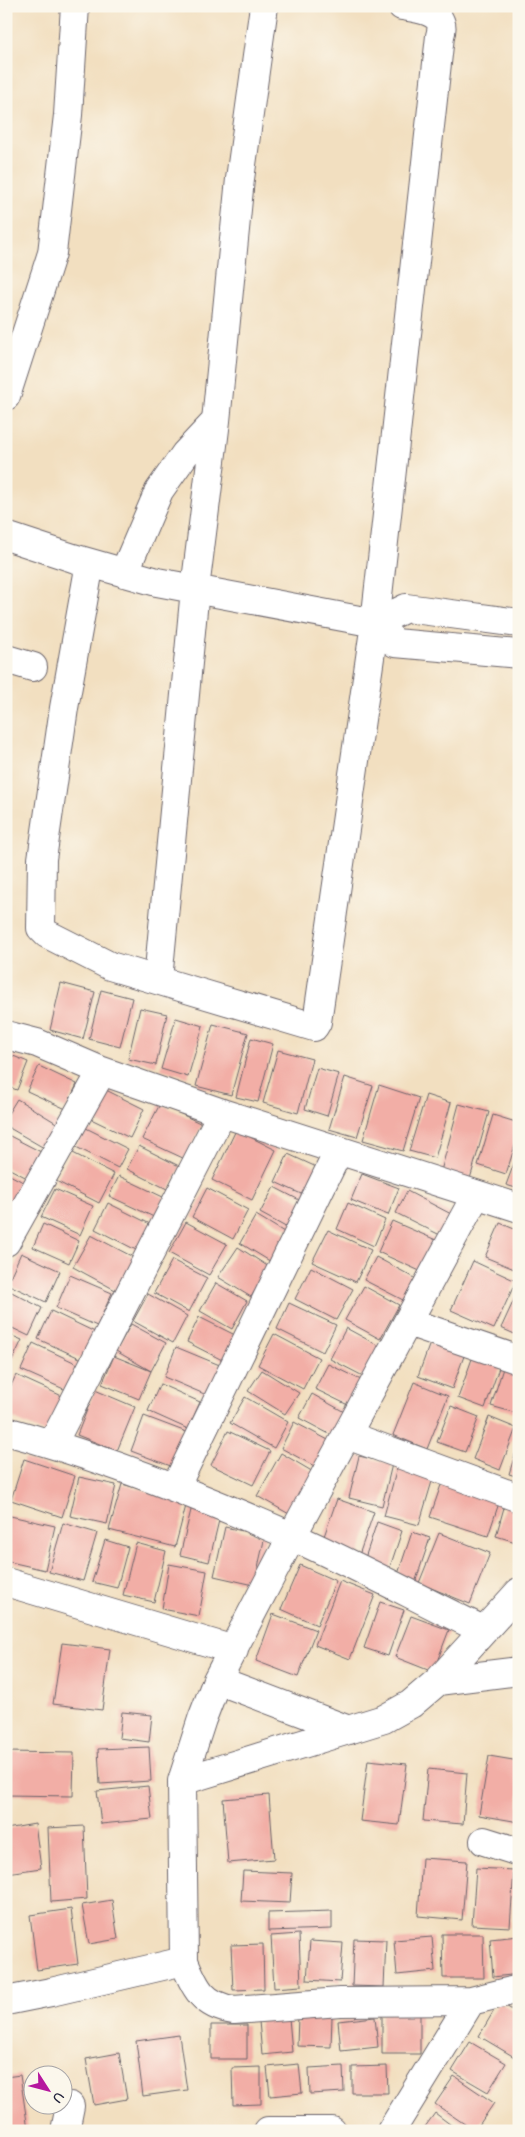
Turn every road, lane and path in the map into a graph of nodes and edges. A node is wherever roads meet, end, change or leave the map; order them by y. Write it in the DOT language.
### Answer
graph roads {
  1 [pos="75,6"];
  2 [pos="264,6"];
  3 [pos="402,6"];
  4 [pos="6,396"];
  5 [pos="216,421"];
  6 [pos="6,536"];
  7 [pos="90,563"];
  8 [pos="124,573"];
  9 [pos="195,589"];
  10 [pos="483,618"];
  11 [pos="375,623"];
  12 [pos="519,623"];
  13 [pos="479,650"];
  14 [pos="519,654"];
  15 [pos="6,659"];
  16 [pos="33,668"];
  17 [pos="158,980"];
  18 [pos="6,1035"];
  19 [pos="102,1071"];
  20 [pos="222,1113"];
  21 [pos="338,1152"];
  22 [pos="476,1195"];
  23 [pos="519,1208"];
  24 [pos="6,1242"];
  25 [pos="408,1322"];
  26 [pos="519,1360"];
  27 [pos="6,1431"];
  28 [pos="347,1435"];
  29 [pos="52,1443"];
  30 [pos="175,1488"];
  31 [pos="519,1498"];
  32 [pos="292,1536"];
  33 [pos="6,1582"];
  34 [pos="519,1592"];
  35 [pos="482,1630"];
  36 [pos="234,1650"];
  37 [pos="519,1671"];
  38 [pos="217,1680"];
  39 [pos="438,1681"];
  40 [pos="349,1730"];
  41 [pos="182,1781"];
  42 [pos="484,1841"];
  43 [pos="519,1852"];
  44 [pos="184,1961"];
  45 [pos="519,1989"];
  46 [pos="471,2000"];
  47 [pos="6,2001"];
  48 [pos="268,2131"];
  49 [pos="332,2131"];
  50 [pos="392,2131"];
  1 -- 4 [label="street"];
  2 -- 5 [label="street"];
  3 -- 11 [label="street"];
  5 -- 8 [label="street"];
  5 -- 9 [label="street"];
  6 -- 7 [label="street"];
  7 -- 8 [label="street"];
  7 -- 17 [label="street"];
  8 -- 9 [label="street"];
  9 -- 11 [label="street"];
  9 -- 17 [label="street"];
  10 -- 11 [label="street"];
  10 -- 12 [label="street"];
  10 -- 13 [label="street"];
  11 -- 13 [label="street"];
  11 -- 17 [label="street"];
  13 -- 14 [label="street"];
  15 -- 16 [label="street"];
  18 -- 19 [label="street"];
  19 -- 20 [label="street"];
  19 -- 24 [label="street"];
  20 -- 21 [label="street"];
  20 -- 29 [label="street"];
  21 -- 22 [label="street"];
  21 -- 30 [label="street"];
  22 -- 23 [label="street"];
  22 -- 25 [label="street"];
  25 -- 26 [label="street"];
  25 -- 28 [label="street"];
  27 -- 29 [label="street"];
  28 -- 31 [label="street"];
  28 -- 32 [label="street"];
  29 -- 30 [label="street"];
  30 -- 32 [label="street"];
  32 -- 35 [label="street"];
  32 -- 36 [label="street"];
  33 -- 36 [label="street"];
  34 -- 35 [label="street"];
  35 -- 39 [label="street"];
  36 -- 38 [label="street"];
  37 -- 39 [label="street"];
  38 -- 40 [label="street"];
  38 -- 41 [label="street"];
  39 -- 40 [label="street"];
  40 -- 41 [label="street"];
  41 -- 44 [label="street"];
  42 -- 43 [label="street"];
  44 -- 46 [label="street"];
  44 -- 47 [label="street"];
  45 -- 46 [label="street"];
  46 -- 50 [label="street"];
  48 -- 49 [label="street"];
}
